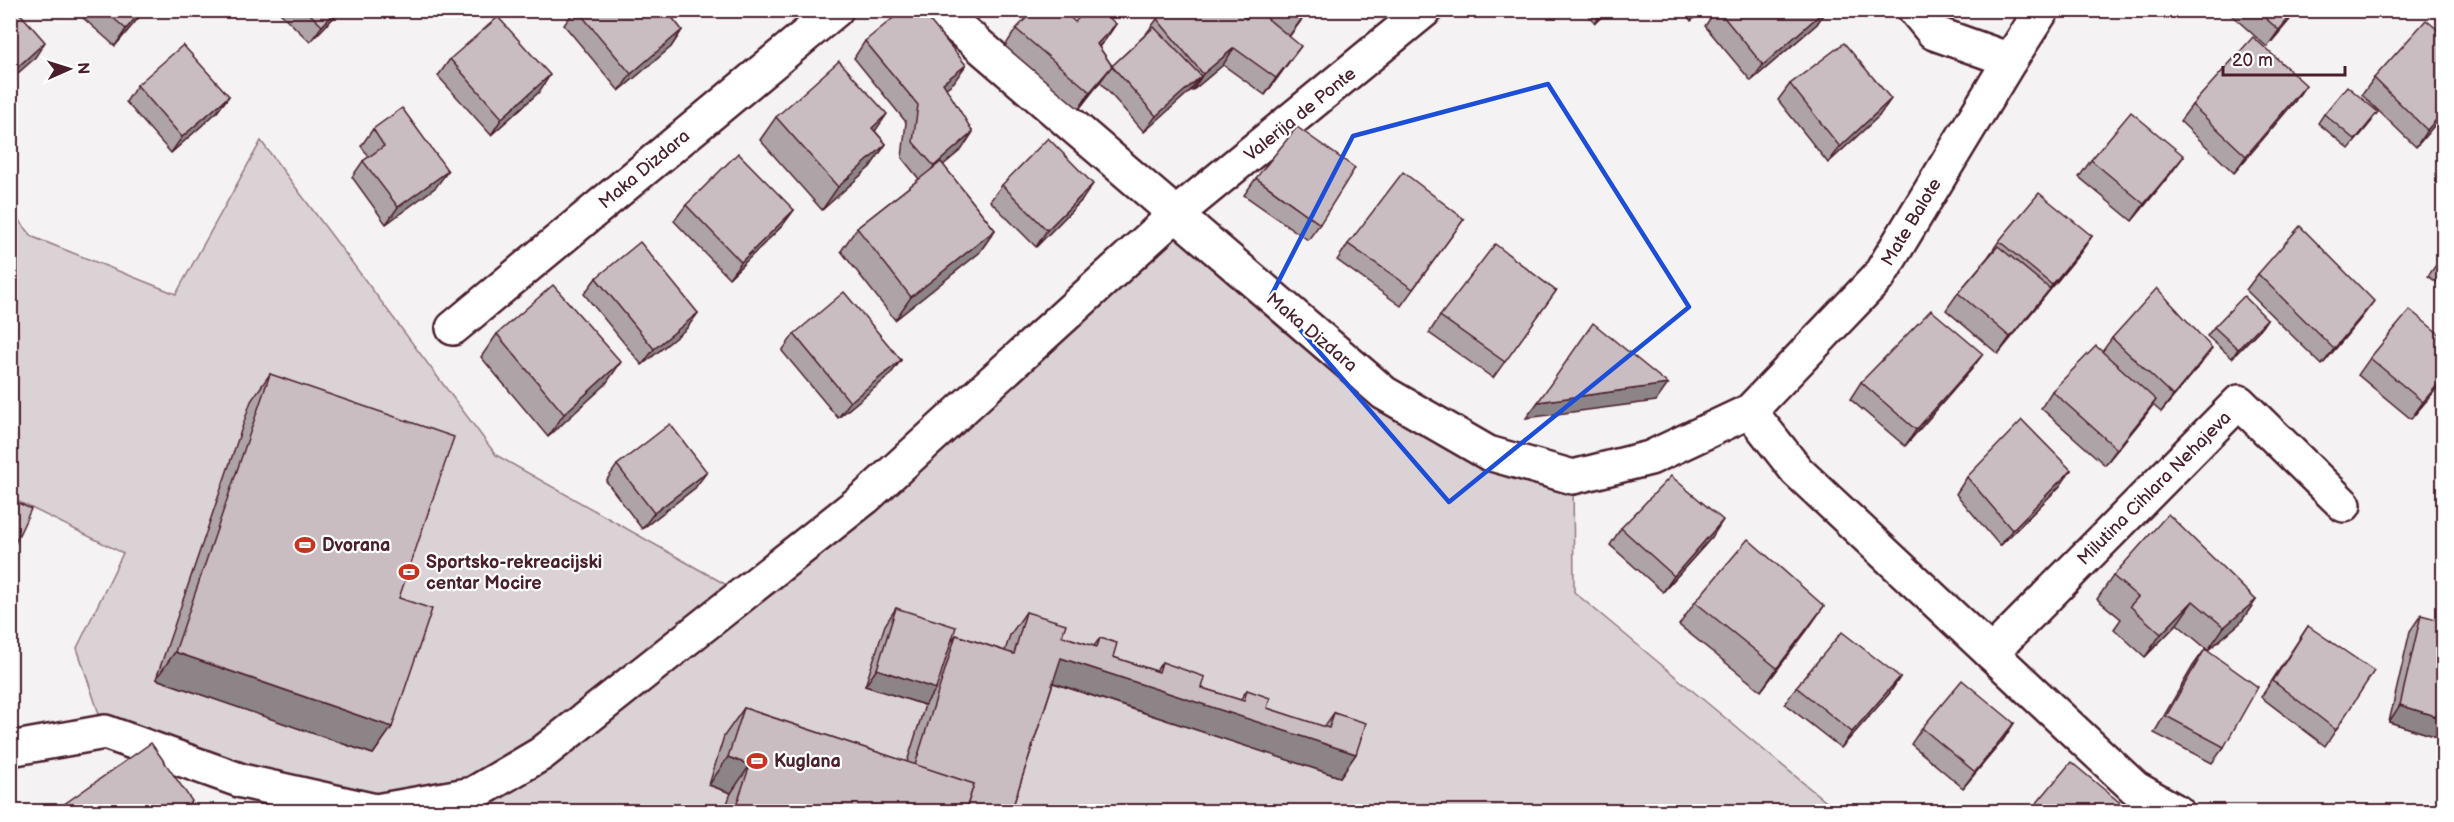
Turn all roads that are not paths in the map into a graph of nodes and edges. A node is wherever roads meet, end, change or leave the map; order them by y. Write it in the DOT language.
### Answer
graph roads {
  1 [pos="836,10"];
  2 [pos="938,10"];
  3 [pos="1425,10"];
  4 [pos="1915,10"];
  5 [pos="2043,10"];
  6 [pos="2010,60"];
  7 [pos="1175,215"];
  8 [pos="453,328"];
  9 [pos="1750,411"];
  10 [pos="2344,505"];
  11 [pos="1991,653"];
  12 [pos="10,749"];
  13 [pos="2177,812"];
  1 -- 8 [label="street, Maka Dizdara"];
  2 -- 7 [label="street, Maka Dizdara"];
  3 -- 7 [label="street, Valerija de Ponte"];
  4 -- 6 [label="street"];
  5 -- 6 [label="street, Mate Balote"];
  6 -- 9 [label="street, Mate Balote"];
  7 -- 9 [label="street, Maka Dizdara"];
  7 -- 12 [label="street, Valerija de Ponte"];
  9 -- 11 [label="street"];
  10 -- 11 [label="street, Milutina Cihlara Nehajeva"];
  11 -- 13 [label="street"];
}
